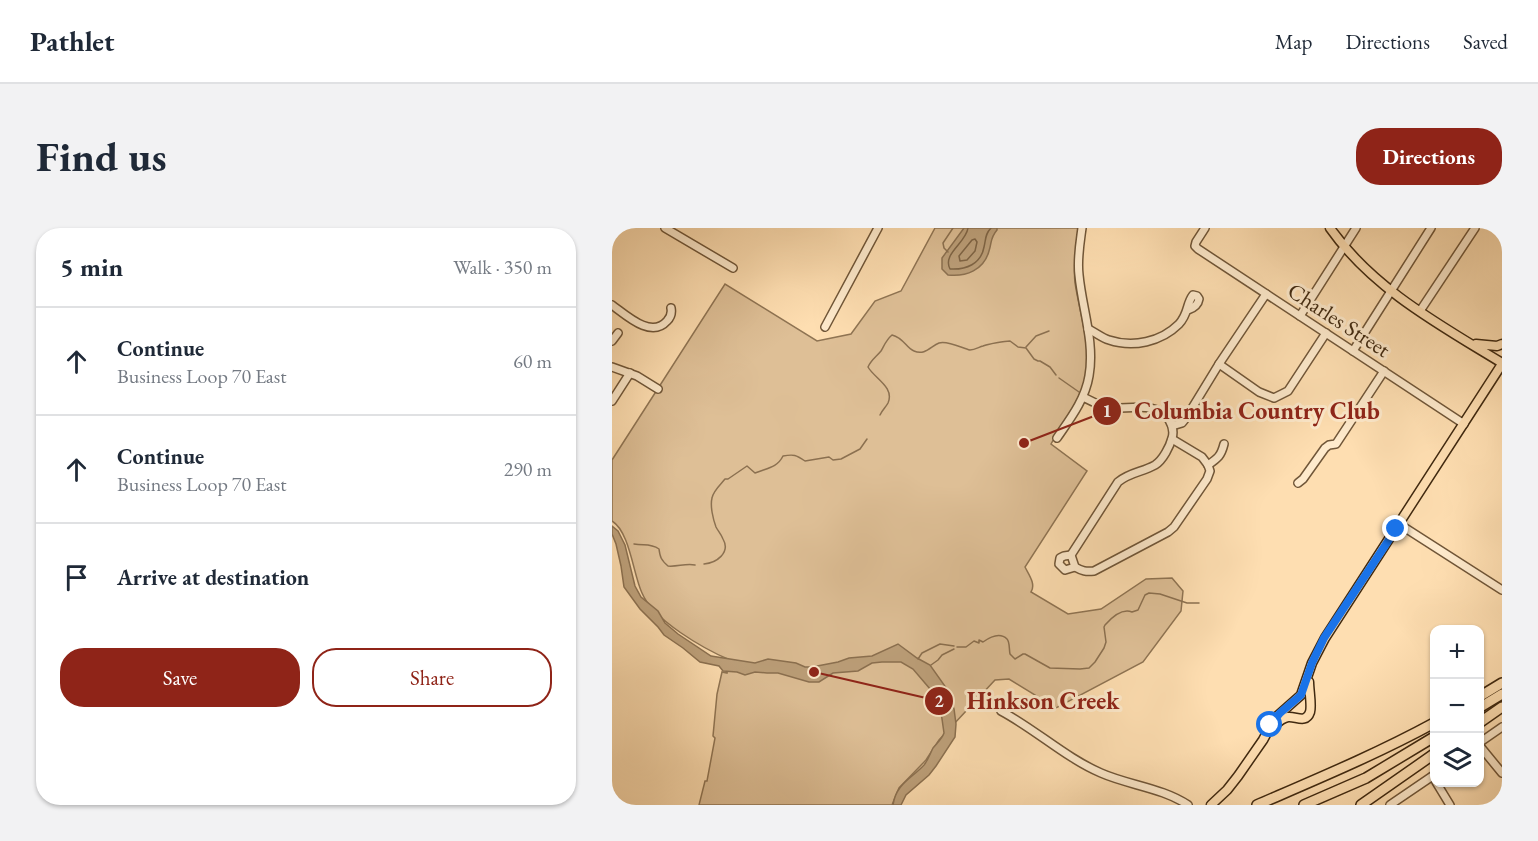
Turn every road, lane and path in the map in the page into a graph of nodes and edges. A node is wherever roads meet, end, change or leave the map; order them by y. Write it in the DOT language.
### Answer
graph roads {
  1 [pos="665,228"];
  2 [pos="878,228"];
  3 [pos="1082,228"];
  4 [pos="1205,228"];
  5 [pos="1330,228"];
  6 [pos="1356,228"];
  7 [pos="1431,228"];
  8 [pos="1475,228"];
  9 [pos="1344,247"];
  10 [pos="733,268"];
  11 [pos="1390,291"];
  12 [pos="1266,294"];
  13 [pos="612,305"];
  14 [pos="671,308"];
  15 [pos="1188,310"];
  16 [pos="1420,311"];
  17 [pos="1300,316"];
  18 [pos="825,327"];
  19 [pos="1088,328"];
  20 [pos="618,333"];
  21 [pos="1326,333"];
  22 [pos="612,341"];
  23 [pos="1468,342"];
  24 [pos="1502,344"];
  25 [pos="1353,351"];
  26 [pos="1219,363"];
  27 [pos="1502,363"];
  28 [pos="612,367"];
  29 [pos="1384,371"];
  30 [pos="630,373"];
  31 [pos="658,389"];
  32 [pos="1083,397"];
  33 [pos="612,401"];
  34 [pos="1464,424"];
  35 [pos="1172,426"];
  36 [pos="1058,438"];
  37 [pos="1172,439"];
  38 [pos="1224,444"];
  39 [pos="1208,465"];
  40 [pos="1298,483"];
  41 [pos="1399,524"];
  42 [pos="1071,555"];
  43 [pos="1075,567"];
  44 [pos="1502,590"];
  45 [pos="1309,675"];
  46 [pos="1502,683"];
  47 [pos="1484,694"];
  48 [pos="1502,694"];
  49 [pos="1294,701"];
  50 [pos="1310,705"];
  51 [pos="1484,705"];
  52 [pos="1502,707"];
  53 [pos="1001,711"];
  54 [pos="1293,717"];
  55 [pos="1484,720"];
  56 [pos="1430,725"];
  57 [pos="1502,727"];
  58 [pos="1268,731"];
  59 [pos="1430,739"];
  60 [pos="1484,740"];
  61 [pos="1484,751"];
  62 [pos="1430,757"];
  63 [pos="1502,774"];
  64 [pos="1430,781"];
  65 [pos="1439,787"];
  66 [pos="1188,805"];
  67 [pos="1211,805"];
  68 [pos="1257,805"];
  69 [pos="1305,805"];
  70 [pos="1362,805"];
  71 [pos="1390,805"];
  72 [pos="1450,805"];
  1 -- 10 [label="street"];
  2 -- 18 [label="street"];
  3 -- 19 [label="street"];
  4 -- 12 [label="street, Charles Street"];
  5 -- 9 [label="main road"];
  6 -- 9 [label="street"];
  7 -- 11 [label="street"];
  8 -- 16 [label="street"];
  9 -- 11 [label="main road"];
  9 -- 17 [label="street"];
  11 -- 16 [label="main road"];
  11 -- 25 [label="street"];
  12 -- 17 [label="street, Charles Street"];
  12 -- 26 [label="street"];
  13 -- 14 [label="street"];
  15 -- 19 [label="street"];
  16 -- 23 [label="main road"];
  17 -- 21 [label="street, Charles Street"];
  19 -- 32 [label="street"];
  20 -- 22 [label="street"];
  21 -- 25 [label="street, Charles Street"];
  21 -- 26 [label="street"];
  23 -- 24 [label="main road"];
  23 -- 27 [label="main road"];
  25 -- 29 [label="street, Charles Street"];
  26 -- 35 [label="street"];
  27 -- 34 [label="main road"];
  28 -- 30 [label="street"];
  29 -- 34 [label="street, Charles Street"];
  29 -- 40 [label="street"];
  30 -- 31 [label="street"];
  30 -- 33 [label="street"];
  32 -- 35 [label="street"];
  32 -- 36 [label="street"];
  34 -- 41 [label="main road"];
  35 -- 37 [label="street"];
  37 -- 39 [label="street"];
  37 -- 42 [label="street"];
  38 -- 39 [label="street"];
  39 -- 43 [label="street"];
  41 -- 44 [label="street"];
  41 -- 45 [label="main road"];
  42 -- 43 [label="street"];
  42 -- 43 [label="street"];
  45 -- 49 [label="main road"];
  45 -- 50 [label="main road"];
  46 -- 47 [label="highway"];
  48 -- 51 [label="highway"];
  49 -- 50 [label="main road"];
  49 -- 54 [label="main road"];
  49 -- 58 [label="main road"];
  50 -- 54 [label="main road"];
  52 -- 55 [label="highway"];
  53 -- 66 [label="street"];
  54 -- 58 [label="main road"];
  56 -- 68 [label="highway"];
  57 -- 60 [label="street"];
  58 -- 67 [label="main road"];
  59 -- 69 [label="highway"];
  61 -- 63 [label="street"];
  62 -- 70 [label="highway"];
  64 -- 71 [label="street"];
  65 -- 72 [label="street"];
}
